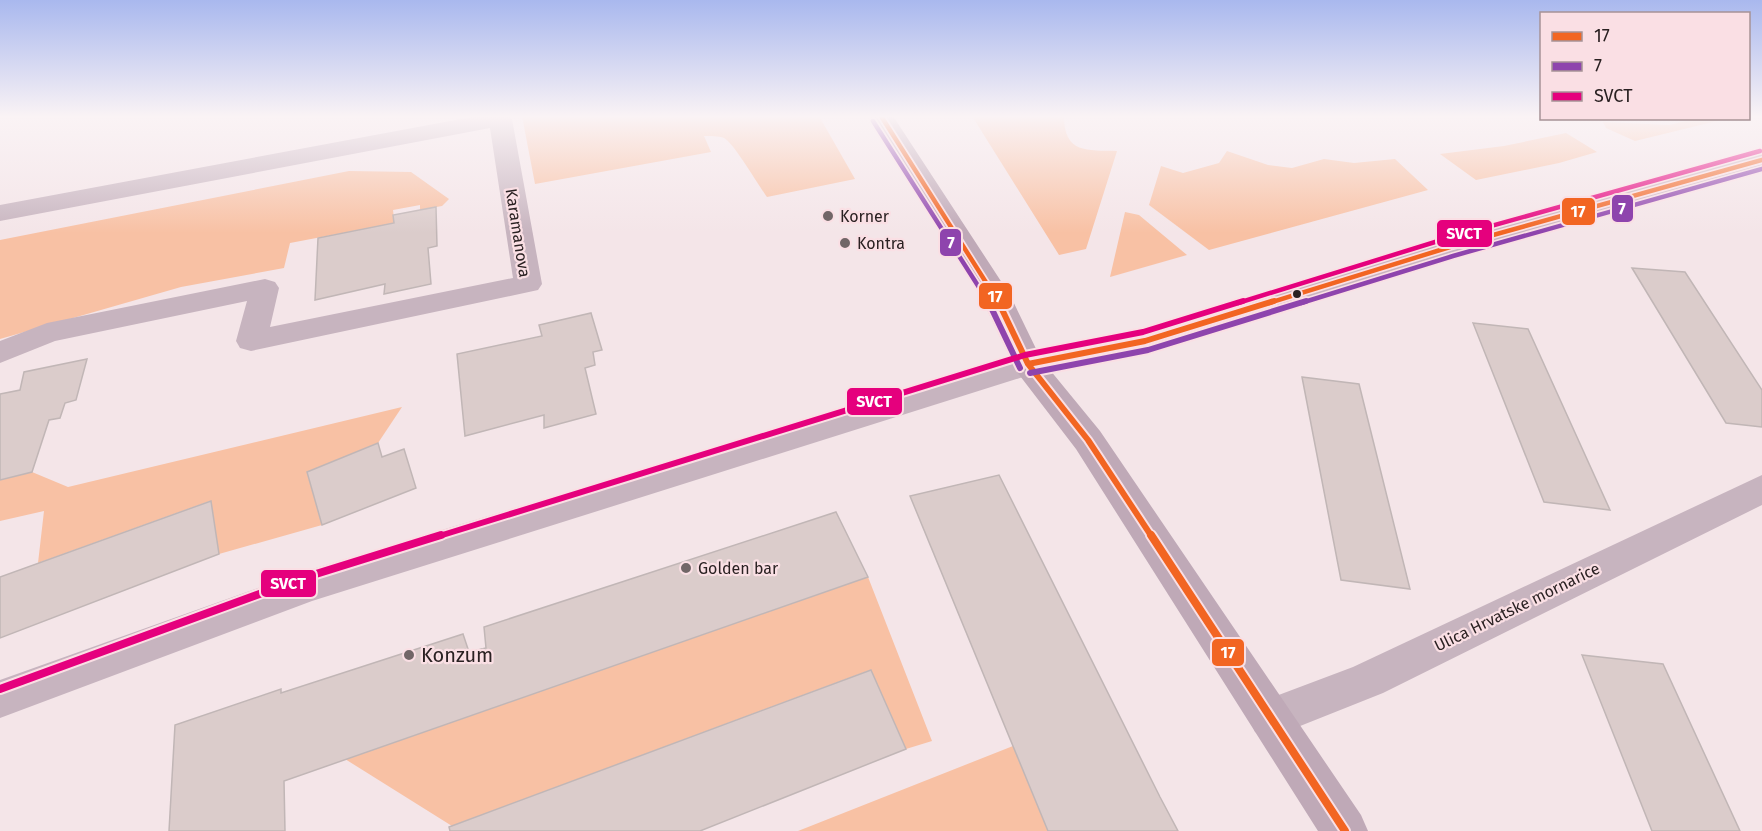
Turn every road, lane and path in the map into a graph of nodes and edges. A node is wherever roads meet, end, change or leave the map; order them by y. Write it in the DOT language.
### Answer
graph roads {
  1 [pos="310,155"];
  2 [pos="506,155"];
  3 [pos="906,155"];
  4 [pos="1762,160"];
  5 [pos="0,213"];
  6 [pos="0,353"];
  7 [pos="1028,364"];
  8 [pos="1762,489"];
  9 [pos="0,699"];
  10 [pos="1270,718"];
  11 [pos="1345,831"];
  1 -- 5 [label="street, Karamanova"];
  2 -- 6 [label="street, Karamanova"];
  3 -- 7 [label="main road"];
  4 -- 7 [label="street"];
  7 -- 9 [label="street"];
  7 -- 10 [label="main road"];
  8 -- 10 [label="street, Ulica Hrvatske mornarice"];
  10 -- 11 [label="main road"];
}
